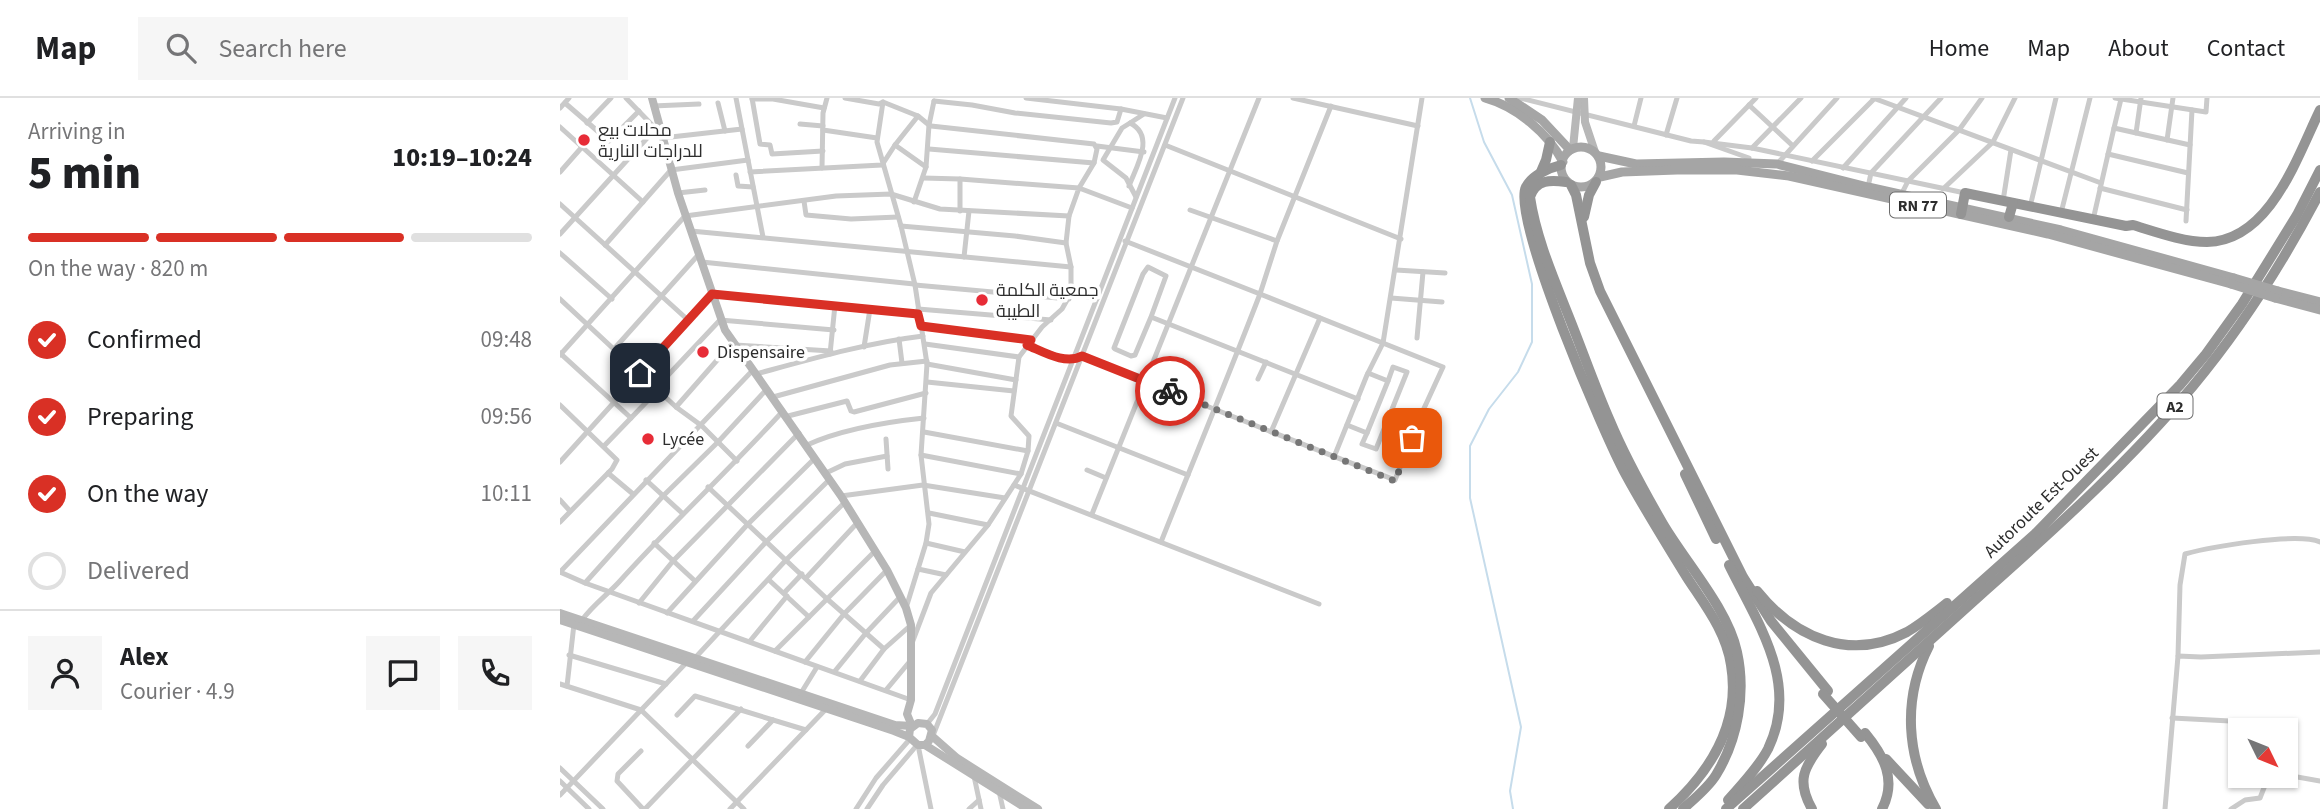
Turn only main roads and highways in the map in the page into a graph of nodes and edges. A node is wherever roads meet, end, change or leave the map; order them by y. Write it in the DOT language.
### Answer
graph roads {
  1 [pos="1485,98"];
  2 [pos="1510,98"];
  3 [pos="1578,98"];
  4 [pos="1584,98"];
  5 [pos="653,102"];
  6 [pos="2320,110"];
  7 [pos="1581,114"];
  8 [pos="2320,122"];
  9 [pos="1550,142"];
  10 [pos="1572,149"];
  11 [pos="1597,154"];
  12 [pos="1562,164"];
  13 [pos="1749,164"];
  14 [pos="2320,170"];
  15 [pos="1540,174"];
  16 [pos="1598,179"];
  17 [pos="1569,183"];
  18 [pos="1854,187"];
  19 [pos="2320,192"];
  20 [pos="1899,198"];
  21 [pos="2008,202"];
  22 [pos="1962,210"];
  23 [pos="2009,217"];
  24 [pos="1583,224"];
  25 [pos="2126,226"];
  26 [pos="2233,281"];
  27 [pos="2276,294"];
  28 [pos="2320,302"];
  29 [pos="2320,310"];
  30 [pos="1659,413"];
  31 [pos="1720,532"];
  32 [pos="1733,573"];
  33 [pos="1974,587"];
  34 [pos="560,613"];
  35 [pos="560,620"];
  36 [pos="578,622"];
  37 [pos="1932,640"];
  38 [pos="1826,693"];
  39 [pos="909,704"];
  40 [pos="829,706"];
  41 [pos="1841,720"];
  42 [pos="895,725"];
  43 [pos="918,725"];
  44 [pos="1863,735"];
  45 [pos="932,736"];
  46 [pos="916,742"];
  47 [pos="1881,754"];
  48 [pos="1027,809"];
  49 [pos="1038,809"];
  50 [pos="1669,809"];
  51 [pos="1683,809"];
  52 [pos="1720,809"];
  53 [pos="1726,809"];
  54 [pos="1743,809"];
  55 [pos="1812,809"];
  56 [pos="1875,809"];
  57 [pos="1882,809"];
  58 [pos="1935,809"];
  1 -- 9 [label="main road"];
  2 -- 10 [label="main road"];
  3 -- 7 [label="main road"];
  4 -- 7 [label="main road"];
  5 -- 39 [label="main road"];
  6 -- 25 [label="highway"];
  7 -- 10 [label="main road"];
  7 -- 11 [label="main road"];
  8 -- 25 [label="highway"];
  9 -- 12 [label="main road"];
  9 -- 15 [label="highway"];
  10 -- 11 [label="main road"];
  10 -- 12 [label="main road"];
  11 -- 13 [label="main road"];
  11 -- 16 [label="main road"];
  12 -- 15 [label="highway"];
  12 -- 17 [label="main road"];
  13 -- 16 [label="main road, RN 77"];
  13 -- 18 [label="main road, RN 77"];
  13 -- 18 [label="main road"];
  14 -- 33 [label="highway, Autoroute Est-Ouest / A2"];
  15 -- 50 [label="highway"];
  16 -- 17 [label="main road"];
  16 -- 24 [label="highway"];
  17 -- 24 [label="highway"];
  17 -- 51 [label="highway"];
  18 -- 20 [label="main road, RN 77"];
  18 -- 20 [label="main road"];
  19 -- 37 [label="highway, Autoroute Est-Ouest / A2"];
  20 -- 22 [label="main road, RN 77"];
  21 -- 22 [label="highway"];
  21 -- 23 [label="highway"];
  21 -- 25 [label="highway"];
  22 -- 23 [label="main road"];
  22 -- 26 [label="main road, RN 77"];
  23 -- 26 [label="main road"];
  24 -- 30 [label="highway"];
  26 -- 27 [label="main road, bridge"];
  27 -- 28 [label="main road"];
  27 -- 29 [label="main road"];
  30 -- 31 [label="highway"];
  30 -- 32 [label="highway"];
  31 -- 33 [label="highway"];
  31 -- 38 [label="highway"];
  32 -- 38 [label="highway"];
  32 -- 52 [label="highway"];
  33 -- 53 [label="highway, Autoroute Est-Ouest / A2"];
  34 -- 36 [label="main road"];
  35 -- 36 [label="main road"];
  36 -- 40 [label="main road"];
  36 -- 40 [label="main road"];
  37 -- 41 [label="highway, Autoroute Est-Ouest / A2"];
  37 -- 58 [label="highway"];
  38 -- 44 [label="highway, bridge"];
  39 -- 42 [label="main road"];
  39 -- 43 [label="main road"];
  40 -- 42 [label="main road"];
  40 -- 46 [label="main road"];
  41 -- 54 [label="highway, Autoroute Est-Ouest / A2"];
  41 -- 55 [label="highway"];
  42 -- 43 [label="main road"];
  43 -- 45 [label="main road"];
  43 -- 46 [label="main road"];
  44 -- 47 [label="highway"];
  44 -- 56 [label="highway"];
  45 -- 46 [label="main road"];
  45 -- 49 [label="main road"];
  46 -- 48 [label="main road"];
  47 -- 57 [label="highway"];
  47 -- 58 [label="highway"];
}
